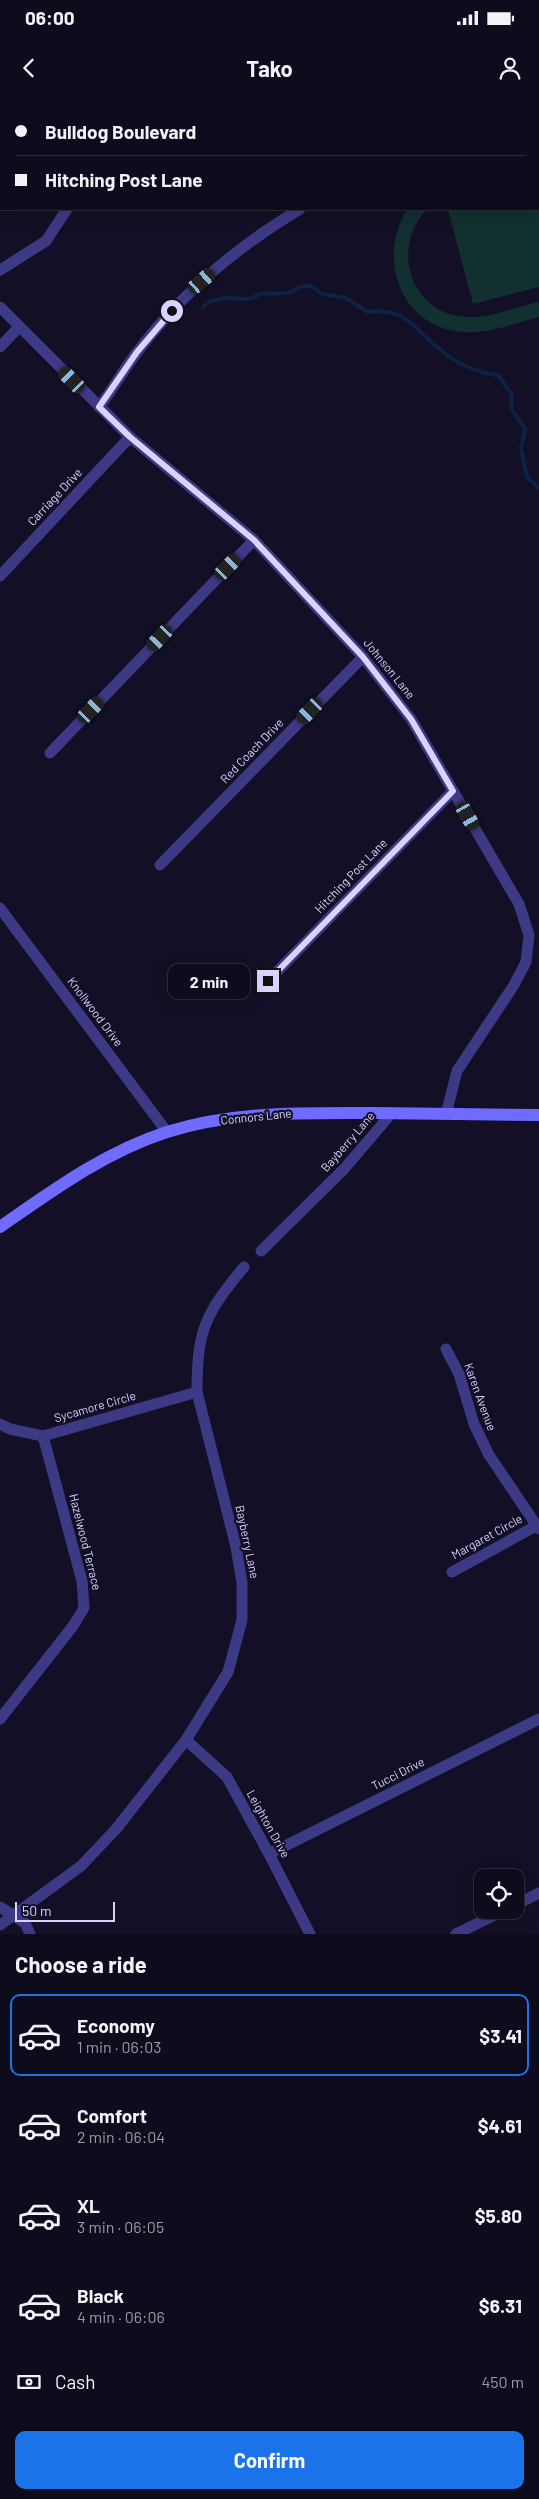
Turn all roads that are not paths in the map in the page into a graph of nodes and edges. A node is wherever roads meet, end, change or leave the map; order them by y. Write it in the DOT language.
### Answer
graph roads {
  1 [pos="66,210"];
  2 [pos="299,210"];
  3 [pos="0,270"];
  4 [pos="0,307"];
  5 [pos="19,326"];
  6 [pos="0,347"];
  7 [pos="99,407"];
  8 [pos="130,437"];
  9 [pos="254,540"];
  10 [pos="0,576"];
  11 [pos="363,657"];
  12 [pos="50,753"];
  13 [pos="453,791"];
  14 [pos="160,865"];
  15 [pos="0,908"];
  16 [pos="268,981"];
  17 [pos="391,1114"];
  18 [pos="446,1114"];
  19 [pos="539,1115"];
  20 [pos="167,1132"];
  21 [pos="0,1227"];
  22 [pos="261,1251"];
  23 [pos="244,1268"];
  24 [pos="446,1348"];
  25 [pos="197,1392"];
  26 [pos="0,1424"];
  27 [pos="43,1436"];
  28 [pos="537,1528"];
  29 [pos="452,1572"];
  30 [pos="0,1718"];
  31 [pos="539,1719"];
  32 [pos="186,1740"];
  33 [pos="270,1854"];
  34 [pos="539,1893"];
  35 [pos="524,1900"];
  36 [pos="0,1907"];
  37 [pos="13,1916"];
  38 [pos="487,1919"];
  39 [pos="0,1925"];
  40 [pos="30,1934"];
  41 [pos="310,1934"];
  42 [pos="456,1934"];
  1 -- 3 [label="street"];
  2 -- 7 [label="street"];
  4 -- 5 [label="street, Johnson Lane"];
  5 -- 6 [label="street"];
  5 -- 7 [label="street, Johnson Lane"];
  7 -- 8 [label="street, Johnson Lane"];
  8 -- 9 [label="street, Johnson Lane"];
  8 -- 10 [label="street, Carriage Drive"];
  9 -- 11 [label="street, Johnson Lane"];
  9 -- 12 [label="street"];
  11 -- 13 [label="street, Johnson Lane"];
  11 -- 14 [label="street, Red Coach Drive"];
  13 -- 16 [label="street, Hitching Post Lane"];
  13 -- 18 [label="street, Johnson Lane"];
  15 -- 20 [label="street, Knollwood Drive"];
  17 -- 18 [label="street, Connors Lane"];
  17 -- 20 [label="street, Connors Lane"];
  17 -- 22 [label="street, Bayberry Lane"];
  18 -- 19 [label="street, Connors Lane"];
  20 -- 21 [label="street, Connors Lane"];
  23 -- 25 [label="street, Bayberry Lane"];
  24 -- 28 [label="street, Karen Avenue"];
  25 -- 27 [label="street, Sycamore Circle"];
  25 -- 32 [label="street, Bayberry Lane"];
  26 -- 27 [label="street, Sycamore Circle"];
  27 -- 30 [label="street, Hazelwood Terrace"];
  28 -- 29 [label="street, Margaret Circle"];
  31 -- 33 [label="street, Tucci Drive"];
  32 -- 33 [label="street, Leighton Drive"];
  32 -- 37 [label="street, Bayberry Lane"];
  33 -- 41 [label="street, Leighton Drive"];
  34 -- 35 [label="street"];
  36 -- 37 [label="street"];
  37 -- 39 [label="street, Bayberry Lane"];
  37 -- 40 [label="street"];
  38 -- 42 [label="street"];
}
